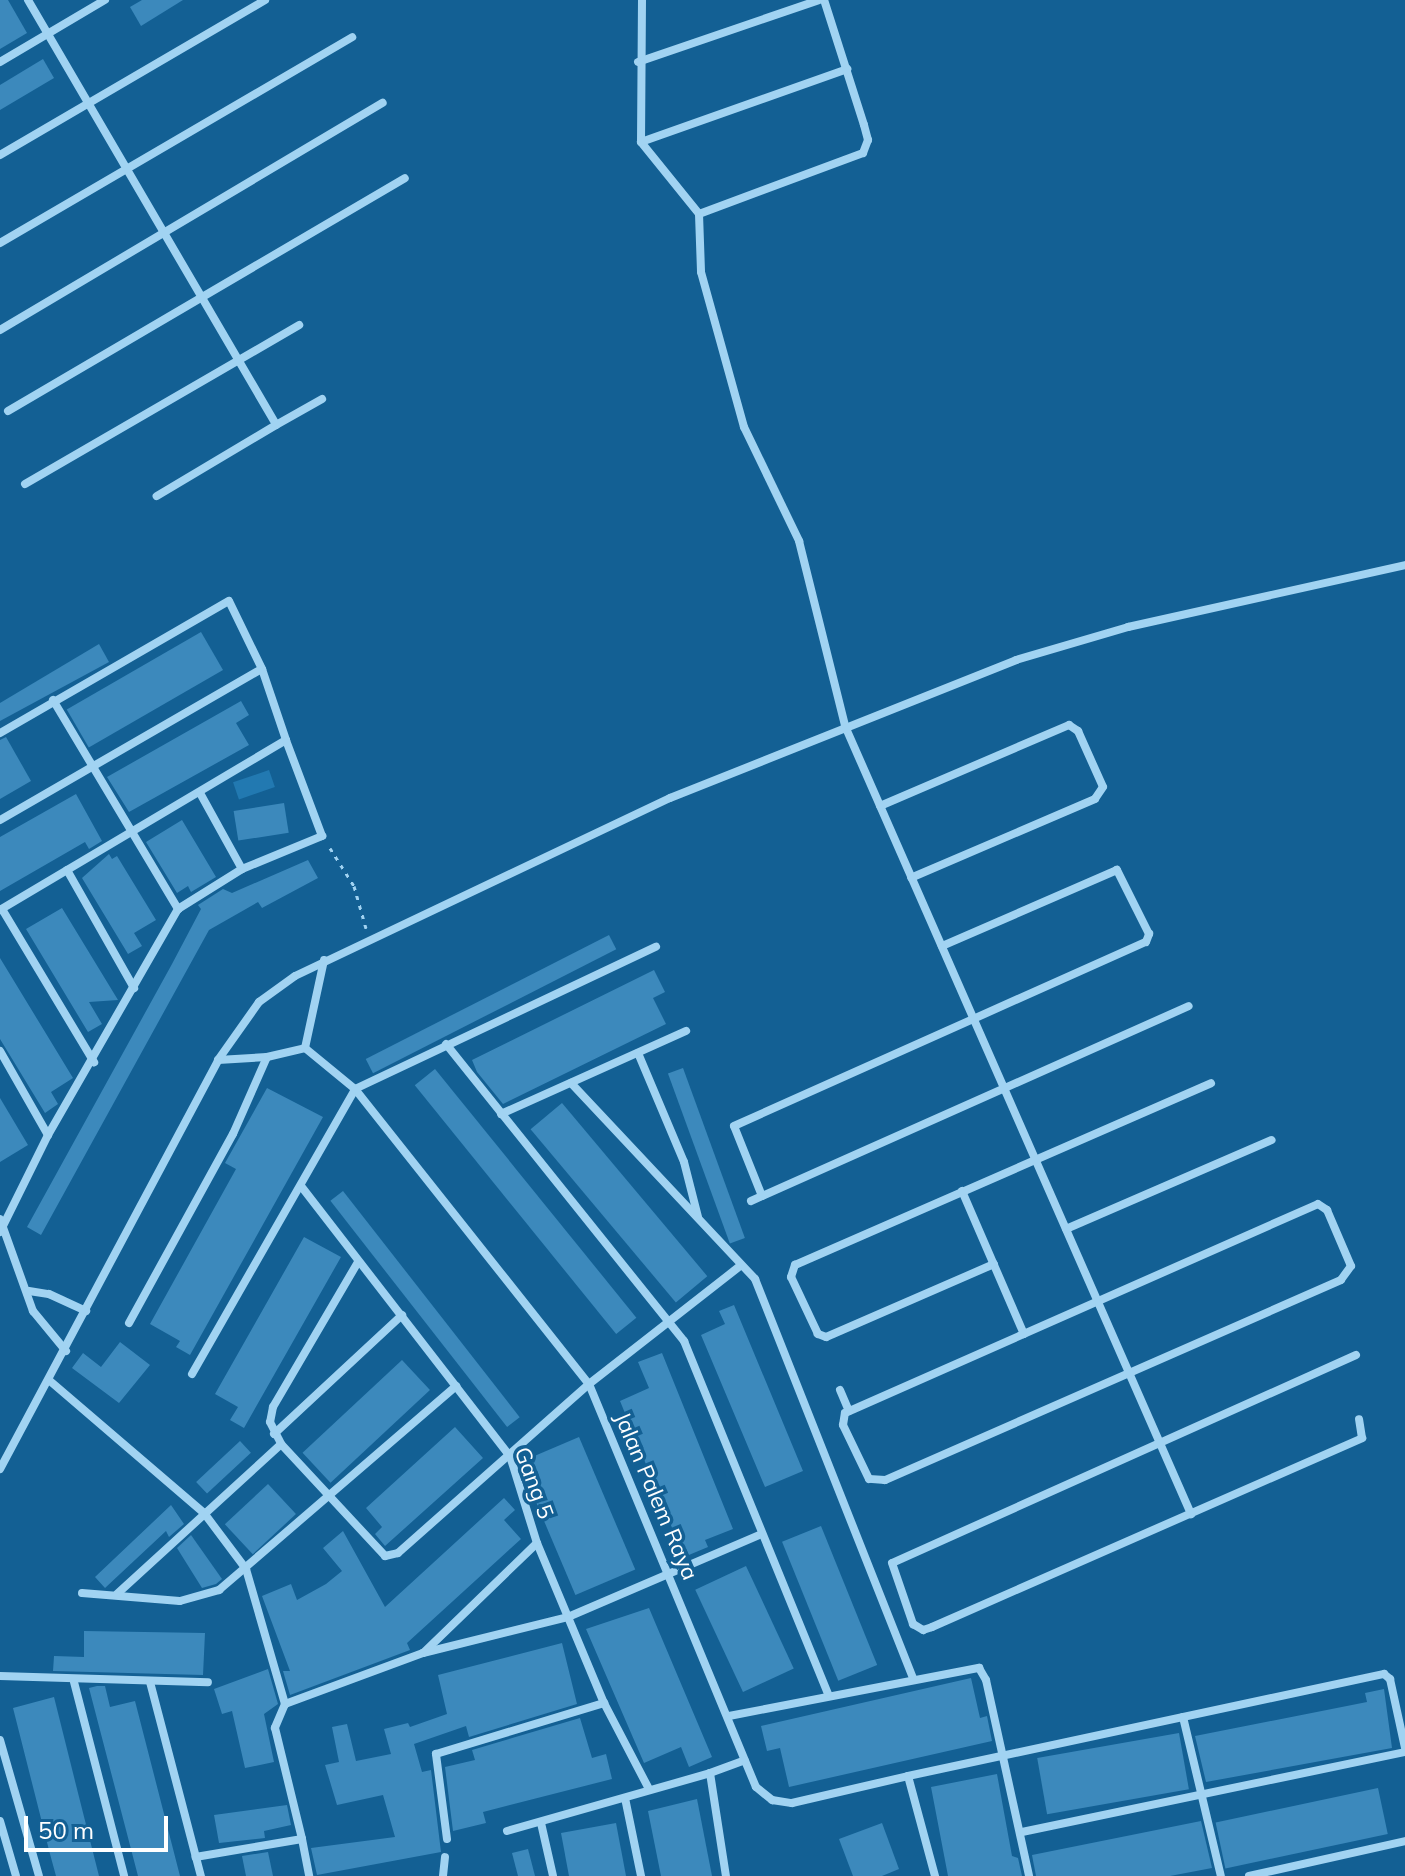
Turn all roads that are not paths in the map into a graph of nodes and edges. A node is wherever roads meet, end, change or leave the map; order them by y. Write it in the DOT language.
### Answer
graph roads {
  1 [pos="28,0"];
  2 [pos="105,0"];
  3 [pos="265,0"];
  4 [pos="642,0"];
  5 [pos="821,0"];
  6 [pos="48,33"];
  7 [pos="352,37"];
  8 [pos="0,62"];
  9 [pos="638,62"];
  10 [pos="847,69"];
  11 [pos="89,103"];
  12 [pos="383,103"];
  13 [pos="641,142"];
  14 [pos="0,155"];
  15 [pos="127,169"];
  16 [pos="405,178"];
  17 [pos="699,214"];
  18 [pos="164,233"];
  19 [pos="0,243"];
  20 [pos="202,298"];
  21 [pos="299,325"];
  22 [pos="0,330"];
  23 [pos="239,360"];
  24 [pos="322,399"];
  25 [pos="8,411"];
  26 [pos="276,425"];
  27 [pos="25,484"];
  28 [pos="157,496"];
  29 [pos="1405,565"];
  30 [pos="262,669"];
  31 [pos="53,700"];
  32 [pos="845,726"];
  33 [pos="0,733"];
  34 [pos="286,740"];
  35 [pos="93,766"];
  36 [pos="200,793"];
  37 [pos="880,806"];
  38 [pos="0,820"];
  39 [pos="131,830"];
  40 [pos="242,869"];
  41 [pos="67,870"];
  42 [pos="911,878"];
  43 [pos="178,909"];
  44 [pos="1,910"];
  45 [pos="942,946"];
  46 [pos="656,947"];
  47 [pos="324,960"];
  48 [pos="134,988"];
  49 [pos="1189,1006"];
  50 [pos="973,1018"];
  51 [pos="686,1031"];
  52 [pos="446,1044"];
  53 [pos="305,1048"];
  54 [pos="0,1051"];
  55 [pos="638,1053"];
  56 [pos="267,1057"];
  57 [pos="218,1060"];
  58 [pos="94,1062"];
  59 [pos="571,1083"];
  60 [pos="1211,1083"];
  61 [pos="355,1089"];
  62 [pos="1005,1089"];
  63 [pos="501,1114"];
  64 [pos="48,1135"];
  65 [pos="1272,1140"];
  66 [pos="1035,1158"];
  67 [pos="301,1186"];
  68 [pos="962,1191"];
  69 [pos="762,1196"];
  70 [pos="751,1201"];
  71 [pos="698,1218"];
  72 [pos="1,1226"];
  73 [pos="1066,1229"];
  74 [pos="358,1262"];
  75 [pos="994,1264"];
  76 [pos="739,1267"];
  77 [pos="29,1291"];
  78 [pos="1098,1302"];
  79 [pos="86,1311"];
  80 [pos="402,1315"];
  81 [pos="129,1323"];
  82 [pos="671,1324"];
  83 [pos="1024,1334"];
  84 [pos="66,1351"];
  85 [pos="1356,1355"];
  86 [pos="1129,1373"];
  87 [pos="192,1374"];
  88 [pos="50,1381"];
  89 [pos="589,1384"];
  90 [pos="456,1386"];
  91 [pos="840,1390"];
  92 [pos="849,1411"];
  93 [pos="1359,1419"];
  94 [pos="274,1434"];
  95 [pos="1160,1443"];
  96 [pos="281,1444"];
  97 [pos="510,1456"];
  98 [pos="0,1469"];
  99 [pos="329,1493"];
  100 [pos="204,1513"];
  101 [pos="1191,1514"];
  102 [pos="762,1534"];
  103 [pos="537,1543"];
  104 [pos="246,1569"];
  105 [pos="670,1574"];
  106 [pos="82,1593"];
  107 [pos="117,1594"];
  108 [pos="568,1617"];
  109 [pos="423,1653"];
  110 [pos="0,1676"];
  111 [pos="913,1678"];
  112 [pos="74,1682"];
  113 [pos="150,1682"];
  114 [pos="208,1682"];
  115 [pos="829,1696"];
  116 [pos="604,1703"];
  117 [pos="285,1704"];
  118 [pos="729,1716"];
  119 [pos="1183,1717"];
  120 [pos="0,1740"];
  121 [pos="1405,1750"];
  122 [pos="1003,1756"];
  123 [pos="745,1760"];
  124 [pos="710,1773"];
  125 [pos="908,1776"];
  126 [pos="648,1787"];
  127 [pos="1205,1793"];
  128 [pos="625,1798"];
  129 [pos="0,1821"];
  130 [pos="541,1823"];
  131 [pos="507,1831"];
  132 [pos="1022,1832"];
  133 [pos="2,1834"];
  134 [pos="302,1839"];
  135 [pos="447,1839"];
  136 [pos="1405,1841"];
  137 [pos="196,1857"];
  138 [pos="445,1857"];
  139 [pos="16,1876"];
  140 [pos="39,1876"];
  141 [pos="124,1876"];
  142 [pos="201,1876"];
  143 [pos="309,1876"];
  144 [pos="443,1876"];
  145 [pos="553,1876"];
  146 [pos="641,1876"];
  147 [pos="726,1876"];
  148 [pos="935,1876"];
  149 [pos="1029,1876"];
  150 [pos="1221,1876"];
  151 [pos="1249,1876"];
  1 -- 6 [label="street"];
  2 -- 6 [label="street"];
  3 -- 11 [label="street"];
  4 -- 9 [label="street"];
  5 -- 9 [label="street"];
  5 -- 10 [label="street"];
  6 -- 8 [label="street"];
  6 -- 11 [label="street"];
  7 -- 15 [label="street"];
  9 -- 13 [label="street"];
  10 -- 13 [label="street"];
  10 -- 17 [label="street"];
  11 -- 14 [label="street"];
  11 -- 15 [label="street"];
  12 -- 18 [label="street"];
  13 -- 17 [label="street"];
  15 -- 18 [label="street"];
  15 -- 19 [label="street"];
  16 -- 20 [label="street"];
  17 -- 32 [label="street"];
  18 -- 20 [label="street"];
  18 -- 22 [label="street"];
  20 -- 23 [label="street"];
  20 -- 25 [label="street"];
  21 -- 23 [label="street"];
  23 -- 26 [label="street"];
  23 -- 27 [label="street"];
  24 -- 26 [label="street"];
  26 -- 28 [label="street"];
  29 -- 32 [label="street"];
  30 -- 31 [label="street"];
  30 -- 34 [label="street"];
  30 -- 35 [label="street"];
  31 -- 33 [label="street"];
  31 -- 35 [label="street"];
  32 -- 37 [label="street"];
  32 -- 47 [label="street"];
  34 -- 36 [label="street"];
  34 -- 40 [label="street"];
  35 -- 38 [label="street"];
  35 -- 39 [label="street"];
  36 -- 39 [label="street"];
  36 -- 40 [label="street"];
  37 -- 42 [label="street"];
  37 -- 42 [label="street"];
  39 -- 41 [label="street"];
  39 -- 43 [label="street"];
  40 -- 43 [label="street"];
  41 -- 44 [label="street"];
  41 -- 48 [label="street"];
  42 -- 45 [label="street"];
  43 -- 48 [label="street"];
  44 -- 58 [label="street"];
  45 -- 50 [label="street"];
  45 -- 50 [label="street"];
  46 -- 52 [label="street"];
  47 -- 53 [label="street"];
  47 -- 57 [label="street"];
  48 -- 58 [label="street"];
  49 -- 62 [label="street"];
  50 -- 62 [label="street"];
  50 -- 69 [label="street"];
  51 -- 55 [label="street"];
  52 -- 61 [label="street"];
  52 -- 63 [label="street"];
  53 -- 56 [label="street"];
  53 -- 61 [label="street, Jalan Palem Raya"];
  54 -- 64 [label="street"];
  55 -- 59 [label="street"];
  55 -- 71 [label="street"];
  56 -- 57 [label="street"];
  56 -- 81 [label="street"];
  57 -- 79 [label="street"];
  58 -- 64 [label="street"];
  59 -- 63 [label="street"];
  59 -- 71 [label="street"];
  60 -- 66 [label="street"];
  61 -- 67 [label="street"];
  61 -- 89 [label="street, Jalan Palem Raya"];
  62 -- 66 [label="street"];
  62 -- 69 [label="street"];
  63 -- 82 [label="street"];
  64 -- 72 [label="street"];
  65 -- 73 [label="street"];
  66 -- 68 [label="street"];
  66 -- 73 [label="street"];
  67 -- 74 [label="street, Gang 5"];
  67 -- 87 [label="street"];
  68 -- 75 [label="street"];
  68 -- 75 [label="street"];
  69 -- 70 [label="street"];
  71 -- 76 [label="street"];
  72 -- 77 [label="street"];
  73 -- 78 [label="street"];
  74 -- 80 [label="street, Gang 5"];
  74 -- 94 [label="street"];
  75 -- 83 [label="street"];
  76 -- 82 [label="street"];
  76 -- 111 [label="street"];
  77 -- 79 [label="street"];
  77 -- 84 [label="street"];
  78 -- 83 [label="street"];
  78 -- 86 [label="street"];
  78 -- 86 [label="street"];
  79 -- 84 [label="street"];
  80 -- 90 [label="street, Gang 5"];
  80 -- 94 [label="street"];
  82 -- 89 [label="street"];
  82 -- 102 [label="street"];
  83 -- 92 [label="street"];
  84 -- 88 [label="street"];
  85 -- 95 [label="street"];
  86 -- 92 [label="street"];
  86 -- 95 [label="street"];
  88 -- 98 [label="street"];
  88 -- 100 [label="street"];
  89 -- 97 [label="street"];
  89 -- 105 [label="street, Jalan Palem Raya"];
  90 -- 97 [label="street, Gang 5"];
  90 -- 99 [label="street"];
  91 -- 92 [label="street"];
  93 -- 101 [label="street"];
  94 -- 96 [label="street"];
  95 -- 101 [label="street"];
  95 -- 101 [label="street"];
  96 -- 99 [label="street"];
  96 -- 100 [label="street"];
  97 -- 99 [label="street"];
  97 -- 103 [label="street, Gang 5"];
  99 -- 104 [label="street"];
  100 -- 104 [label="street"];
  100 -- 107 [label="street"];
  102 -- 105 [label="street"];
  102 -- 115 [label="street"];
  103 -- 108 [label="street, Gang 5"];
  103 -- 109 [label="street"];
  104 -- 107 [label="street"];
  104 -- 117 [label="street"];
  105 -- 108 [label="street"];
  105 -- 118 [label="street, Jalan Palem Raya"];
  106 -- 107 [label="street"];
  108 -- 109 [label="street"];
  108 -- 116 [label="street, Gang 5"];
  109 -- 117 [label="street"];
  110 -- 112 [label="street"];
  111 -- 115 [label="street"];
  111 -- 122 [label="street"];
  112 -- 113 [label="street"];
  112 -- 141 [label="street"];
  113 -- 114 [label="street"];
  113 -- 137 [label="street"];
  115 -- 118 [label="street"];
  116 -- 126 [label="street, Gang 5"];
  116 -- 135 [label="street"];
  117 -- 134 [label="street"];
  118 -- 123 [label="street, Jalan Palem Raya"];
  119 -- 121 [label="street, Jalan Palem Raya"];
  119 -- 122 [label="street, Jalan Palem Raya"];
  119 -- 127 [label="street"];
  120 -- 140 [label="street"];
  121 -- 127 [label="street"];
  122 -- 125 [label="street, Jalan Palem Raya"];
  122 -- 132 [label="street"];
  123 -- 124 [label="street"];
  123 -- 125 [label="street, Jalan Palem Raya"];
  124 -- 126 [label="street"];
  124 -- 147 [label="street"];
  125 -- 148 [label="street"];
  126 -- 128 [label="street"];
  127 -- 132 [label="street"];
  127 -- 150 [label="street"];
  128 -- 130 [label="street"];
  128 -- 146 [label="street"];
  129 -- 133 [label="street"];
  130 -- 131 [label="street"];
  130 -- 145 [label="street"];
  132 -- 149 [label="street"];
  133 -- 139 [label="street"];
  134 -- 137 [label="street"];
  134 -- 143 [label="street"];
  136 -- 151 [label="street"];
  137 -- 142 [label="street"];
  138 -- 144 [label="street"];
}
